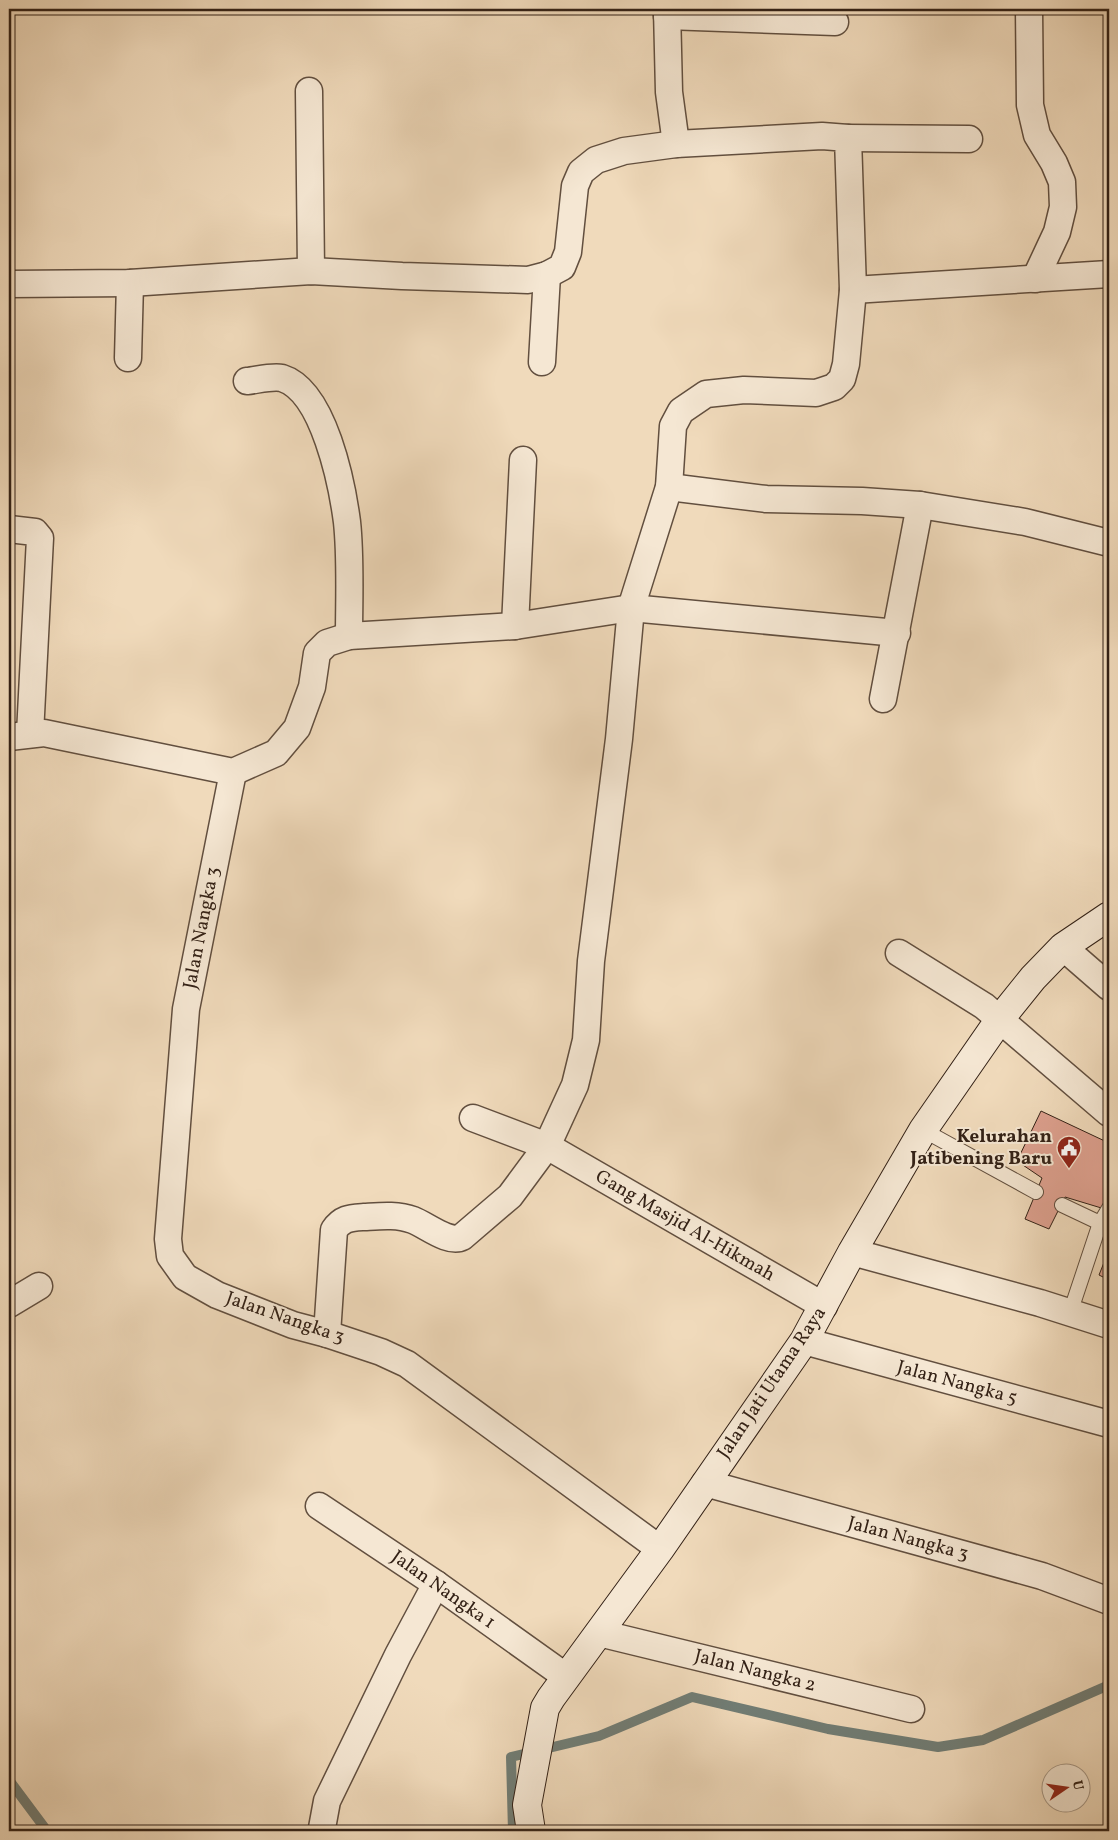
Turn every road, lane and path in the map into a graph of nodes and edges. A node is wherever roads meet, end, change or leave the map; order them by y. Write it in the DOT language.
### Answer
graph roads {
  1 [pos="1029,9"];
  2 [pos="667,12"];
  3 [pos="835,22"];
  4 [pos="309,91"];
  5 [pos="848,138"];
  6 [pos="969,139"];
  7 [pos="676,144"];
  8 [pos="312,271"];
  9 [pos="1109,274"];
  10 [pos="547,275"];
  11 [pos="1035,279"];
  12 [pos="130,282"];
  13 [pos="9,284"];
  14 [pos="853,290"];
  15 [pos="128,358"];
  16 [pos="542,362"];
  17 [pos="248,381"];
  18 [pos="523,460"];
  19 [pos="669,487"];
  20 [pos="920,505"];
  21 [pos="9,529"];
  22 [pos="1109,542"];
  23 [pos="631,608"];
  24 [pos="515,626"];
  25 [pos="896,633"];
  26 [pos="349,636"];
  27 [pos="883,699"];
  28 [pos="19,736"];
  29 [pos="233,772"];
  30 [pos="1109,916"];
  31 [pos="1063,947"];
  32 [pos="899,953"];
  33 [pos="1109,987"];
  34 [pos="1000,1019"];
  35 [pos="1109,1113"];
  36 [pos="473,1118"];
  37 [pos="924,1130"];
  38 [pos="547,1146"];
  39 [pos="1036,1192"];
  40 [pos="1062,1205"];
  41 [pos="1109,1208"];
  42 [pos="1100,1223"];
  43 [pos="852,1252"];
  44 [pos="39,1286"];
  45 [pos="9,1304"];
  46 [pos="824,1306"];
  47 [pos="1070,1313"];
  48 [pos="1109,1325"];
  49 [pos="327,1334"];
  50 [pos="804,1341"];
  51 [pos="1109,1424"];
  52 [pos="705,1483"];
  53 [pos="319,1506"];
  54 [pos="660,1549"];
  55 [pos="436,1584"];
  56 [pos="1109,1601"];
  57 [pos="599,1633"];
  58 [pos="565,1676"];
  59 [pos="911,1709"];
  60 [pos="529,1818"];
  61 [pos="324,1831"];
  1 -- 11 [label="street"];
  2 -- 3 [label="street"];
  2 -- 7 [label="street"];
  4 -- 8 [label="street"];
  5 -- 6 [label="street"];
  5 -- 7 [label="street"];
  5 -- 14 [label="street"];
  7 -- 10 [label="street"];
  8 -- 10 [label="street"];
  8 -- 12 [label="street"];
  9 -- 11 [label="street"];
  10 -- 16 [label="street"];
  11 -- 14 [label="street"];
  12 -- 13 [label="street"];
  12 -- 15 [label="street"];
  14 -- 19 [label="street"];
  17 -- 26 [label="street"];
  18 -- 24 [label="street"];
  19 -- 20 [label="street"];
  19 -- 23 [label="street"];
  20 -- 22 [label="street"];
  20 -- 25 [label="street"];
  21 -- 28 [label="street"];
  23 -- 24 [label="street"];
  23 -- 25 [label="street"];
  23 -- 38 [label="street"];
  24 -- 26 [label="street"];
  25 -- 27 [label="street"];
  26 -- 29 [label="street"];
  28 -- 29 [label="street"];
  29 -- 49 [label="street, Jalan Nangka 3"];
  30 -- 31 [label="street, Jalan Jati Utama Raya"];
  31 -- 33 [label="street"];
  31 -- 34 [label="street, Jalan Jati Utama Raya"];
  32 -- 34 [label="street"];
  34 -- 35 [label="street"];
  34 -- 37 [label="street, Jalan Jati Utama Raya"];
  36 -- 38 [label="street, Gang Masjid Al-Hikmah"];
  37 -- 39 [label="lane"];
  37 -- 43 [label="street, Jalan Jati Utama Raya"];
  38 -- 46 [label="street, Gang Masjid Al-Hikmah"];
  38 -- 49 [label="street"];
  40 -- 42 [label="lane"];
  41 -- 42 [label="lane"];
  42 -- 47 [label="lane"];
  43 -- 46 [label="street, Jalan Jati Utama Raya"];
  43 -- 47 [label="street"];
  44 -- 45 [label="street"];
  46 -- 50 [label="street, Jalan Jati Utama Raya"];
  47 -- 48 [label="street"];
  49 -- 54 [label="street, Jalan Nangka 3"];
  50 -- 51 [label="street, Jalan Nangka 5"];
  50 -- 52 [label="street, Jalan Jati Utama Raya"];
  52 -- 54 [label="street, Jalan Jati Utama Raya"];
  52 -- 56 [label="street, Jalan Nangka 3"];
  53 -- 55 [label="street, Jalan Nangka 1"];
  54 -- 57 [label="street, Jalan Jati Utama Raya"];
  55 -- 58 [label="street, Jalan Nangka 1"];
  55 -- 61 [label="street"];
  57 -- 58 [label="street, Jalan Jati Utama Raya"];
  57 -- 59 [label="street, Jalan Nangka 2"];
  58 -- 60 [label="street, Jalan Jati Utama Raya"];
}
